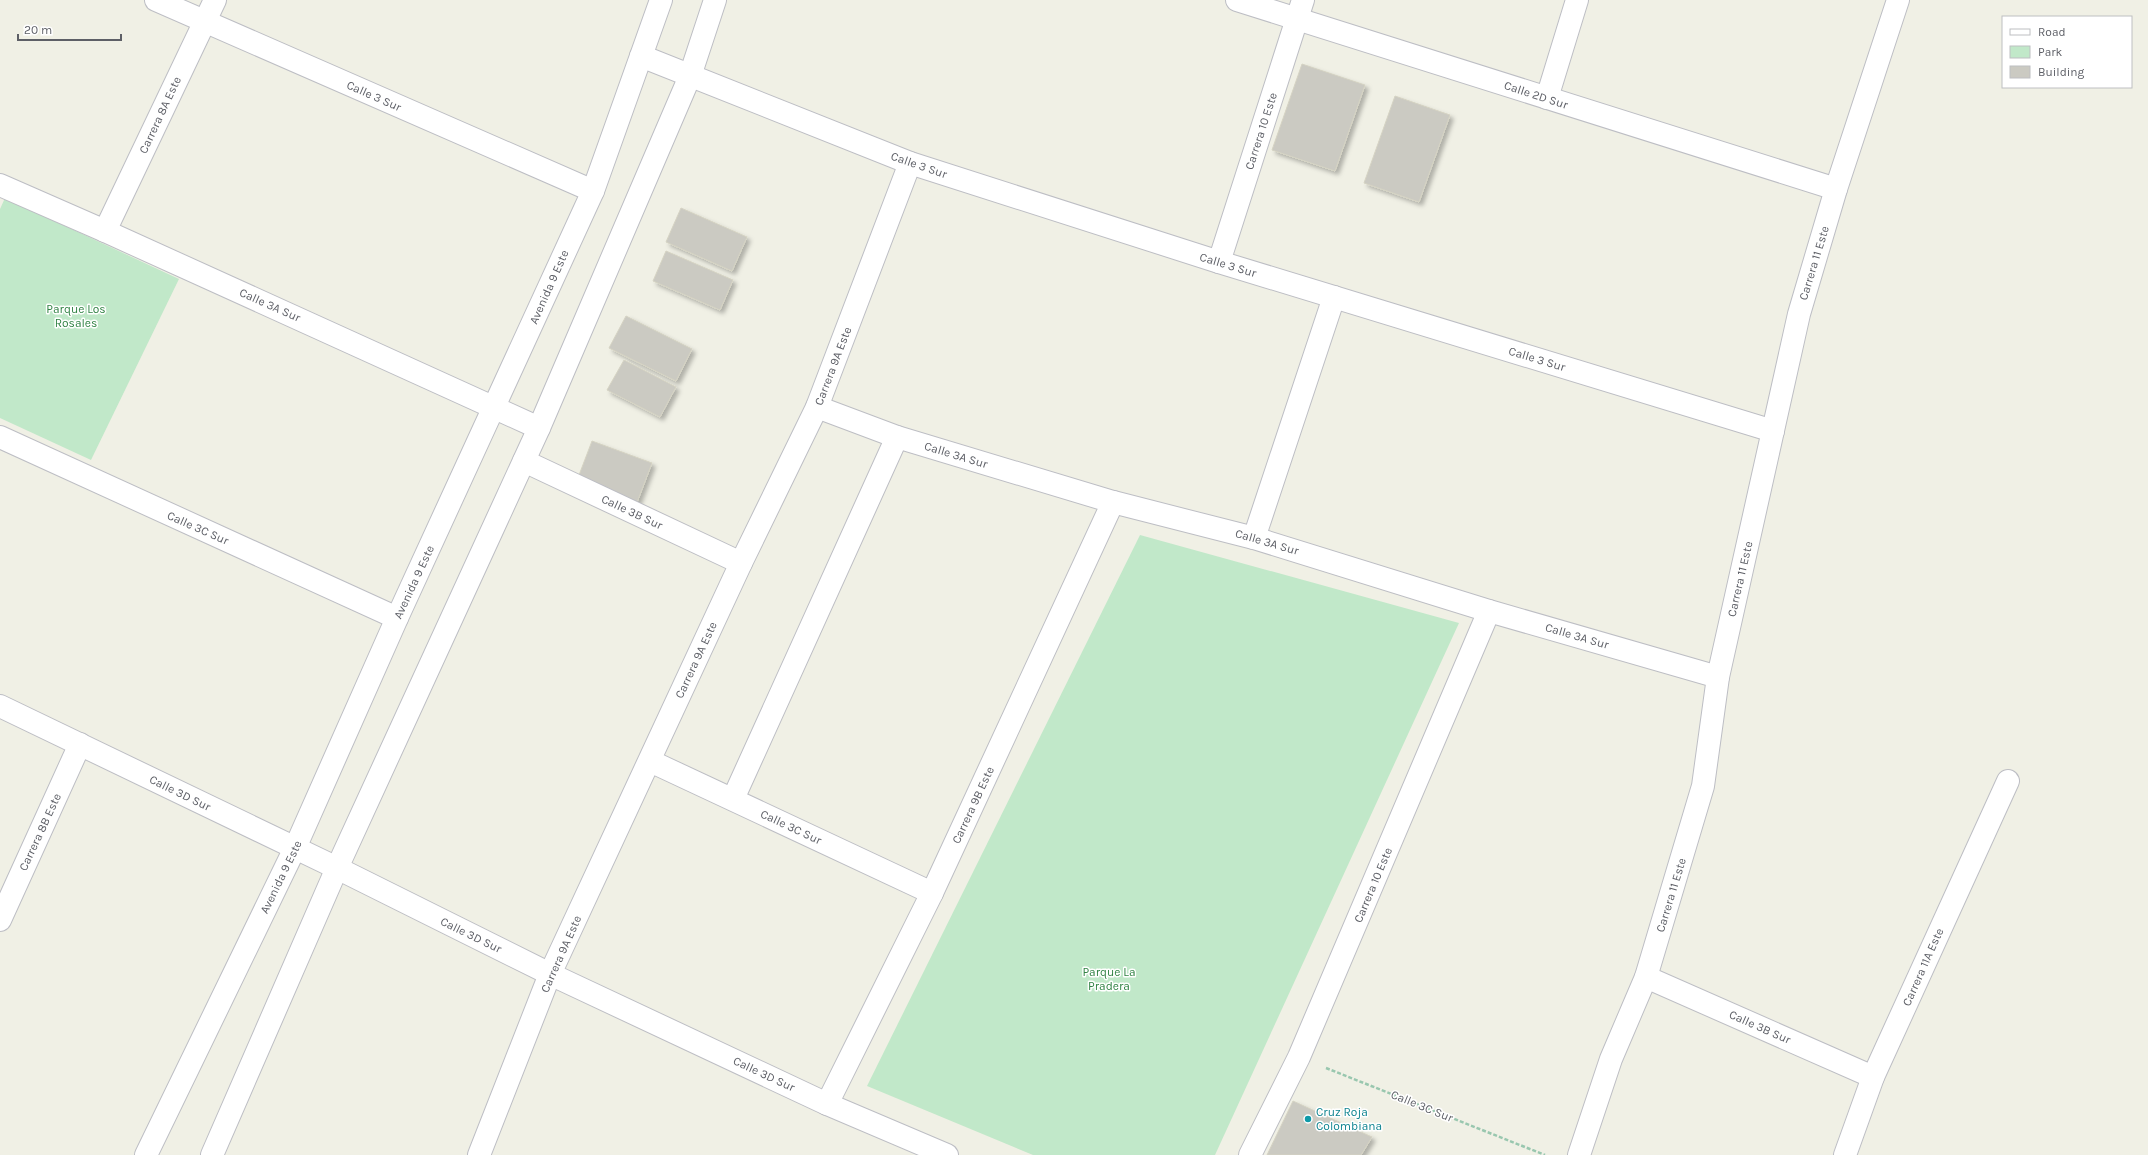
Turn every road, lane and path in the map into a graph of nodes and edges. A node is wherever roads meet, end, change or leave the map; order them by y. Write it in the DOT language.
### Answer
graph roads {
  1 [pos="156,0"];
  2 [pos="216,0"];
  3 [pos="661,0"];
  4 [pos="715,0"];
  5 [pos="1236,0"];
  6 [pos="1576,0"];
  7 [pos="1898,0"];
  8 [pos="1300,9"];
  9 [pos="205,22"];
  10 [pos="640,56"];
  11 [pos="690,76"];
  12 [pos="1547,98"];
  13 [pos="910,163"];
  14 [pos="0,185"];
  15 [pos="1836,189"];
  16 [pos="593,191"];
  17 [pos="105,231"];
  18 [pos="1219,262"];
  19 [pos="1334,297"];
  20 [pos="495,407"];
  21 [pos="817,407"];
  22 [pos="539,428"];
  23 [pos="1773,431"];
  24 [pos="897,437"];
  25 [pos="1,441"];
  26 [pos="524,461"];
  27 [pos="1113,502"];
  28 [pos="1254,538"];
  29 [pos="741,563"];
  30 [pos="1489,611"];
  31 [pos="397,618"];
  32 [pos="1718,677"];
  33 [pos="0,706"];
  34 [pos="80,744"];
  35 [pos="650,761"];
  36 [pos="2008,781"];
  37 [pos="733,799"];
  38 [pos="295,848"];
  39 [pos="337,868"];
  40 [pos="932,893"];
  41 [pos="0,920"];
  42 [pos="550,974"];
  43 [pos="1646,977"];
  44 [pos="1299,1057"];
  45 [pos="1873,1077"];
  46 [pos="827,1104"];
  47 [pos="146,1155"];
  48 [pos="212,1155"];
  49 [pos="479,1155"];
  50 [pos="947,1155"];
  51 [pos="1250,1155"];
  52 [pos="1545,1155"];
  53 [pos="1579,1155"];
  54 [pos="1844,1155"];
  1 -- 9 [label="street, Calle 3 Sur"];
  2 -- 9 [label="street, Carrera 8A Este"];
  3 -- 10 [label="street, Avenida 9 Este"];
  4 -- 11 [label="street"];
  5 -- 8 [label="street, Calle 2D Sur"];
  6 -- 12 [label="street"];
  7 -- 15 [label="street, Carrera 11 Este"];
  8 -- 12 [label="street, Calle 2D Sur"];
  8 -- 18 [label="street, Carrera 10 Este"];
  9 -- 16 [label="street, Calle 3 Sur"];
  9 -- 17 [label="street, Carrera 8A Este"];
  10 -- 11 [label="street, Calle 3 Sur"];
  10 -- 16 [label="street, Avenida 9 Este"];
  11 -- 13 [label="street, Calle 3 Sur"];
  11 -- 22 [label="street"];
  12 -- 15 [label="street, Calle 2D Sur"];
  13 -- 18 [label="street, Calle 3 Sur"];
  13 -- 21 [label="street, Carrera 9A Este"];
  14 -- 17 [label="street, Calle 3A Sur"];
  15 -- 23 [label="street, Carrera 11 Este"];
  16 -- 20 [label="street, Avenida 9 Este"];
  17 -- 20 [label="street, Calle 3A Sur"];
  18 -- 19 [label="street, Calle 3 Sur"];
  19 -- 23 [label="street, Calle 3 Sur"];
  19 -- 28 [label="street"];
  20 -- 22 [label="street, Calle 3A Sur"];
  20 -- 31 [label="street, Avenida 9 Este"];
  21 -- 24 [label="street, Calle 3A Sur"];
  21 -- 29 [label="street, Carrera 9A Este"];
  22 -- 26 [label="street"];
  23 -- 32 [label="street, Carrera 11 Este"];
  24 -- 27 [label="street, Calle 3A Sur"];
  24 -- 37 [label="street"];
  25 -- 31 [label="street, Calle 3C Sur"];
  26 -- 29 [label="street, Calle 3B Sur"];
  26 -- 39 [label="street"];
  27 -- 28 [label="street, Calle 3A Sur"];
  27 -- 40 [label="street, Carrera 9B Este"];
  28 -- 30 [label="street, Calle 3A Sur"];
  29 -- 35 [label="street, Carrera 9A Este"];
  30 -- 32 [label="street, Calle 3A Sur"];
  30 -- 44 [label="street, Carrera 10 Este"];
  31 -- 38 [label="street, Avenida 9 Este"];
  32 -- 43 [label="street, Carrera 11 Este"];
  33 -- 34 [label="street, Calle 3D Sur"];
  34 -- 38 [label="street, Calle 3D Sur"];
  34 -- 41 [label="street, Carrera 8B Este"];
  35 -- 37 [label="street, Calle 3C Sur"];
  35 -- 42 [label="street, Carrera 9A Este"];
  36 -- 45 [label="street, Carrera 11A Este"];
  37 -- 40 [label="street, Calle 3C Sur"];
  38 -- 39 [label="street, Calle 3D Sur"];
  38 -- 47 [label="street, Avenida 9 Este"];
  39 -- 42 [label="street, Calle 3D Sur"];
  39 -- 48 [label="street"];
  40 -- 46 [label="street, Carrera 9B Este"];
  42 -- 46 [label="street, Calle 3D Sur"];
  42 -- 49 [label="street, Carrera 9A Este"];
  43 -- 45 [label="street, Calle 3B Sur"];
  43 -- 53 [label="street, Carrera 11 Este"];
  44 -- 51 [label="street, Carrera 10 Este"];
  44 -- 52 [label="path, Calle 3C Sur"];
  45 -- 54 [label="street, Carrera 11A Este"];
  46 -- 50 [label="street, Calle 3D Sur"];
}
